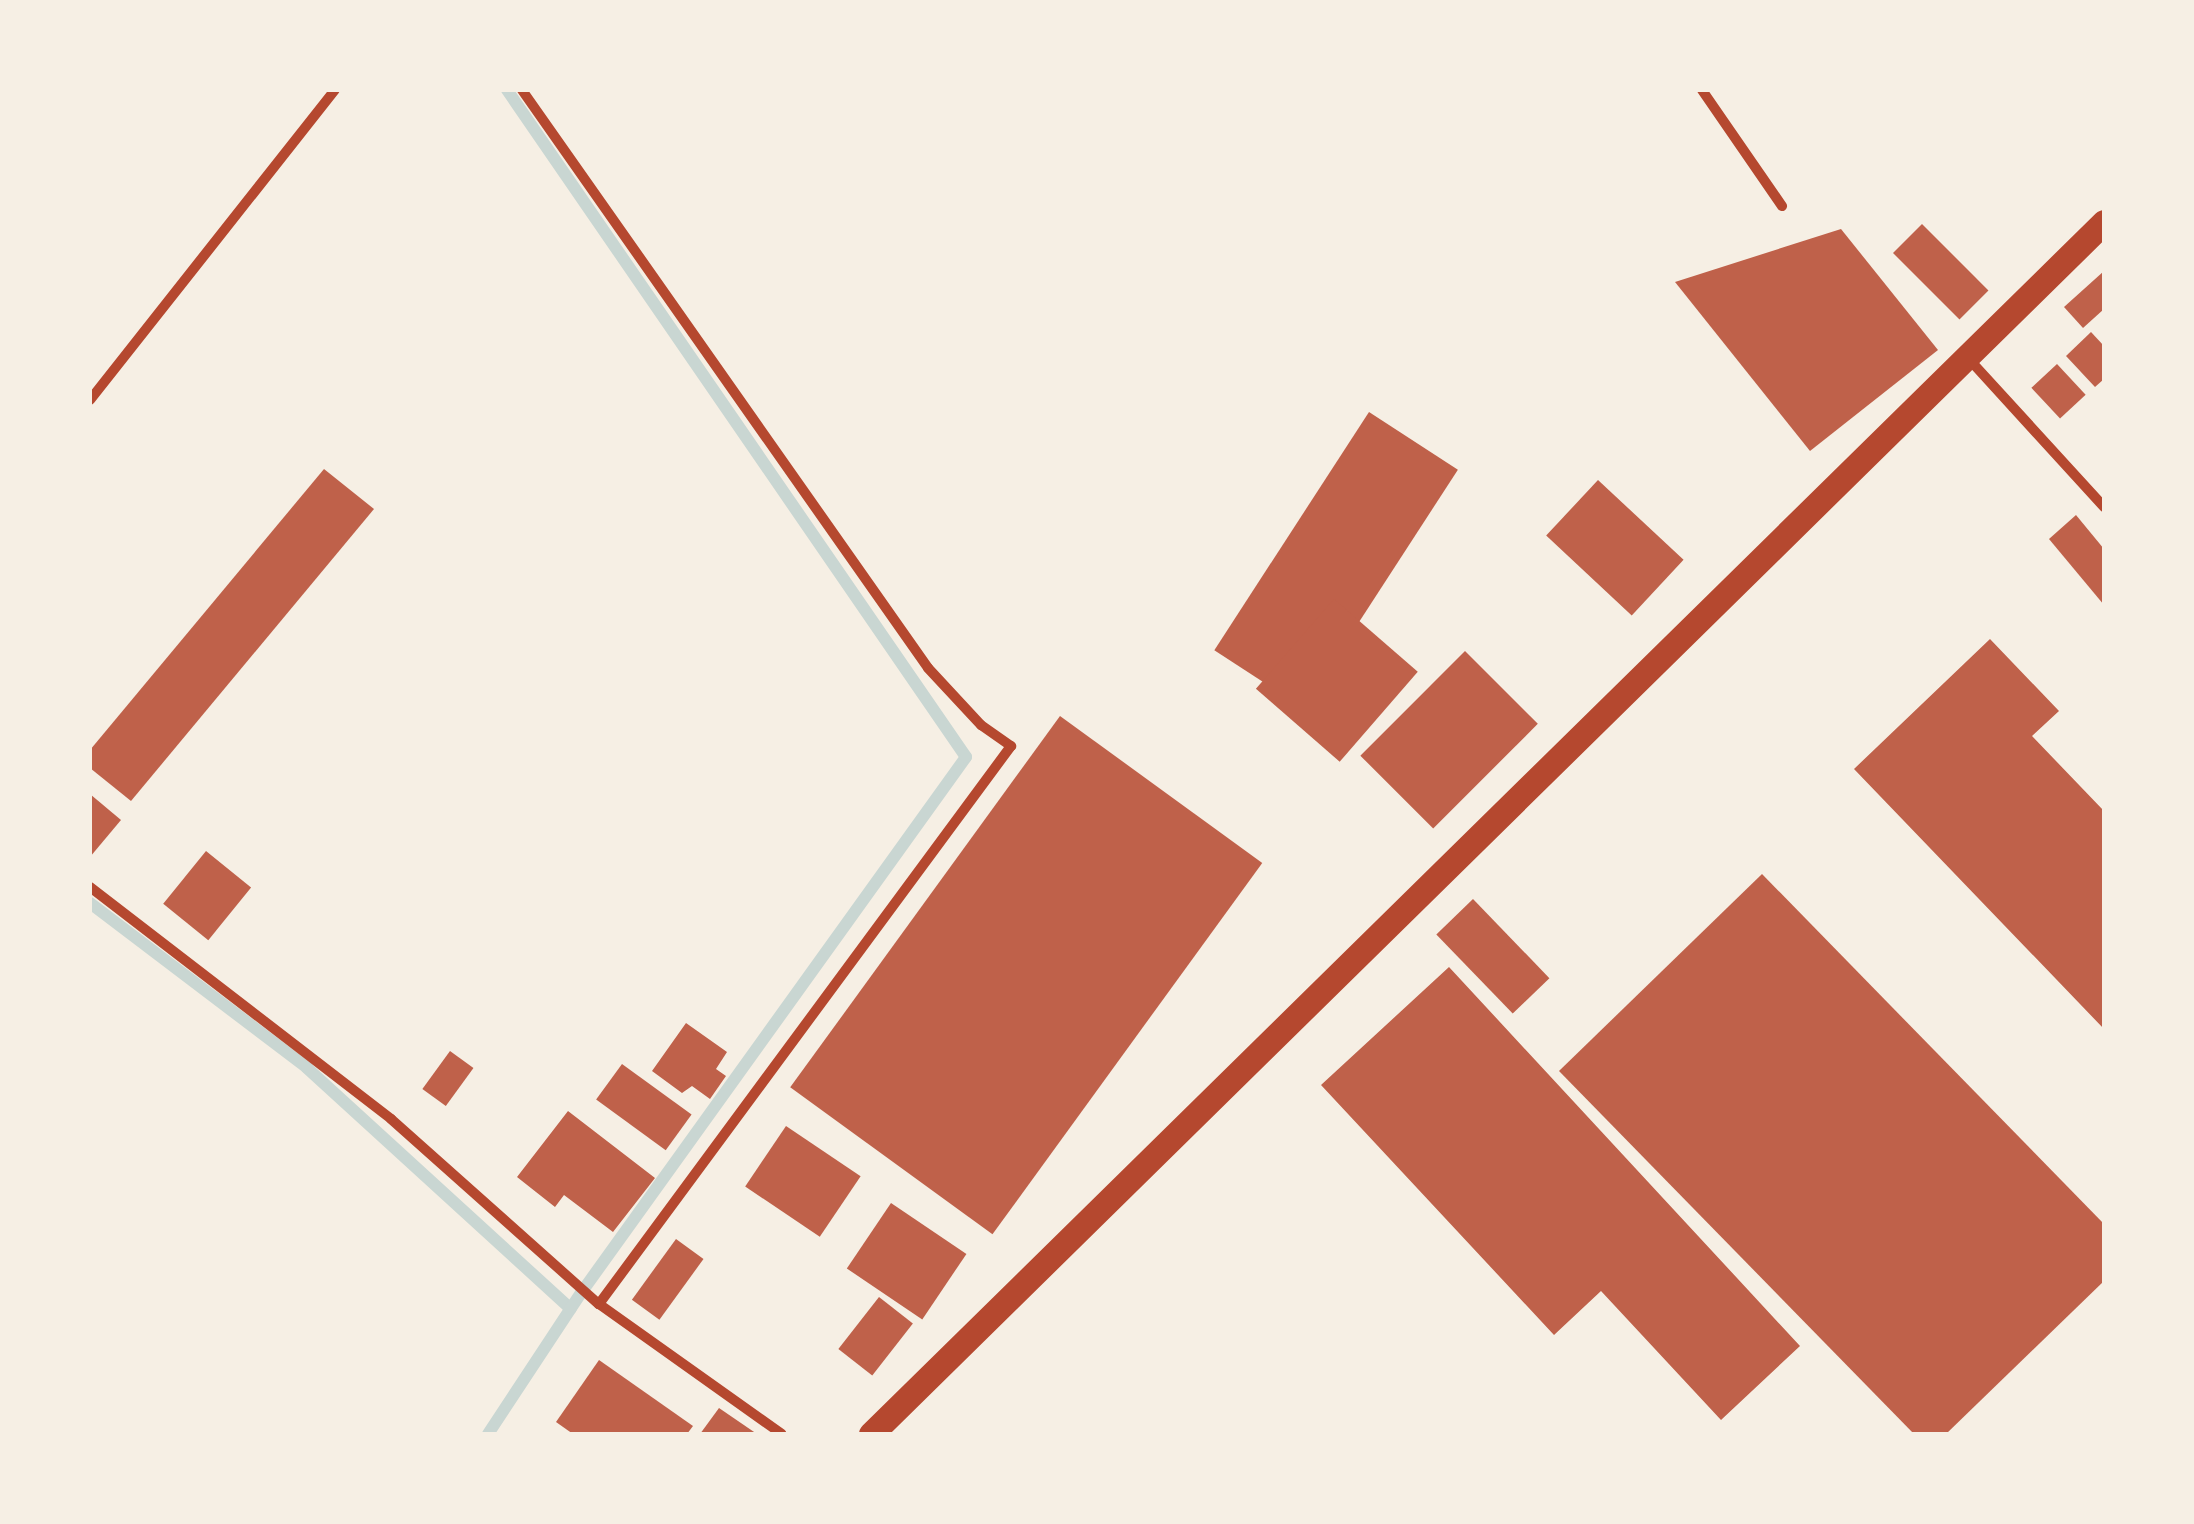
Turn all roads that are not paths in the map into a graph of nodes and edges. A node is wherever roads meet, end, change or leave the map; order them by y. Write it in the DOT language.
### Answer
graph roads {
  1 [pos="335,90"];
  2 [pos="522,90"];
  3 [pos="1702,90"];
  4 [pos="1782,206"];
  5 [pos="2104,222"];
  6 [pos="1968,358"];
  7 [pos="90,400"];
  8 [pos="2104,507"];
  9 [pos="90,887"];
  10 [pos="599,1304"];
  11 [pos="782,1434"];
  12 [pos="871,1434"];
  1 -- 7 [label="street"];
  2 -- 10 [label="street"];
  3 -- 4 [label="street"];
  5 -- 6 [label="main road"];
  6 -- 8 [label="street"];
  6 -- 12 [label="main road"];
  9 -- 10 [label="street"];
  10 -- 11 [label="street"];
}
